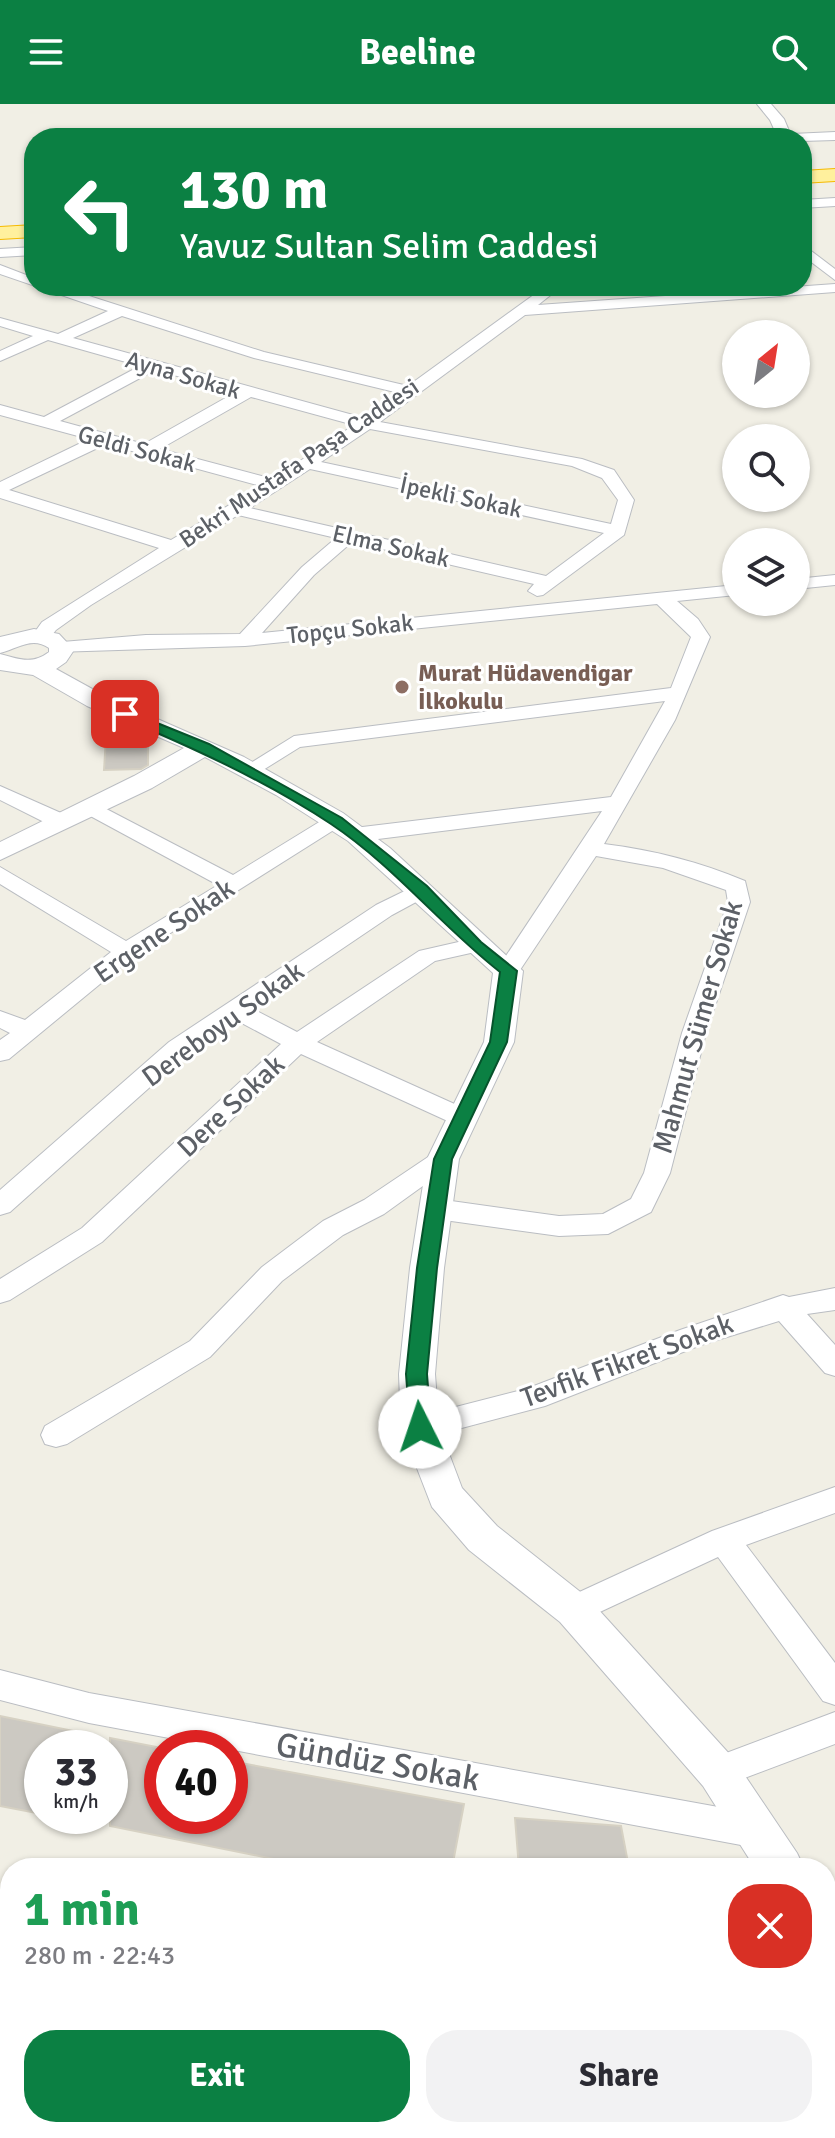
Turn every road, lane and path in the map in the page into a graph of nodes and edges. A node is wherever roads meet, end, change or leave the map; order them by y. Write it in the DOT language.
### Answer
graph roads {
  1 [pos="764,104"];
  2 [pos="781,128"];
  3 [pos="835,136"];
  4 [pos="812,137"];
  5 [pos="835,165"];
  6 [pos="812,167"];
  7 [pos="835,175"];
  8 [pos="812,176"];
  9 [pos="835,192"];
  10 [pos="812,194"];
  11 [pos="835,202"];
  12 [pos="812,203"];
  13 [pos="24,221"];
  14 [pos="0,223"];
  15 [pos="24,232"];
  16 [pos="0,233"];
  17 [pos="24,252"];
  18 [pos="0,253"];
  19 [pos="812,256"];
  20 [pos="24,266"];
  21 [pos="0,269"];
  22 [pos="835,276"];
  23 [pos="24,279"];
  24 [pos="835,288"];
  25 [pos="812,290"];
  26 [pos="75,296"];
  27 [pos="541,296"];
  28 [pos="725,296"];
  29 [pos="121,311"];
  30 [pos="520,311"];
  31 [pos="0,322"];
  32 [pos="50,338"];
  33 [pos="259,355"];
  34 [pos="0,357"];
  35 [pos="151,366"];
  36 [pos="207,381"];
  37 [pos="408,391"];
  38 [pos="246,393"];
  39 [pos="0,410"];
  40 [pos="43,424"];
  41 [pos="367,424"];
  42 [pos="101,440"];
  43 [pos="144,451"];
  44 [pos="305,463"];
  45 [pos="275,485"];
  46 [pos="0,490"];
  47 [pos="234,509"];
  48 [pos="618,531"];
  49 [pos="347,537"];
  50 [pos="174,547"];
  51 [pos="835,580"];
  52 [pos="548,582"];
  53 [pos="810,583"];
  54 [pos="722,591"];
  55 [pos="661,597"];
  56 [pos="511,613"];
  57 [pos="0,634"];
  58 [pos="245,640"];
  59 [pos="0,646"];
  60 [pos="44,650"];
  61 [pos="0,661"];
  62 [pos="678,693"];
  63 [pos="204,747"];
  64 [pos="248,771"];
  65 [pos="0,792"];
  66 [pos="618,803"];
  67 [pos="91,807"];
  68 [pos="62,822"];
  69 [pos="346,828"];
  70 [pos="590,849"];
  71 [pos="0,852"];
  72 [pos="0,874"];
  73 [pos="233,884"];
  74 [pos="421,890"];
  75 [pos="476,945"];
  76 [pos="126,951"];
  77 [pos="508,971"];
  78 [pos="236,1010"];
  79 [pos="0,1019"];
  80 [pos="25,1030"];
  81 [pos="298,1043"];
  82 [pos="0,1053"];
  83 [pos="461,1117"];
  84 [pos="443,1159"];
  85 [pos="0,1205"];
  86 [pos="437,1209"];
  87 [pos="0,1293"];
  88 [pos="835,1299"];
  89 [pos="783,1306"];
  90 [pos="835,1365"];
  91 [pos="420,1427"];
  92 [pos="56,1435"];
  93 [pos="835,1500"];
  94 [pos="723,1540"];
  95 [pos="574,1610"];
  96 [pos="0,1685"];
  97 [pos="835,1690"];
  98 [pos="835,1728"];
  99 [pos="718,1772"];
  100 [pos="757,1831"];
  101 [pos="775,1858"];
  1 -- 2 [label="street"];
  3 -- 4 [label="street"];
  5 -- 6 [label="highway"];
  7 -- 8 [label="highway"];
  9 -- 10 [label="street"];
  11 -- 12 [label="street"];
  13 -- 14 [label="highway"];
  15 -- 16 [label="highway"];
  17 -- 18 [label="street"];
  19 -- 22 [label="street"];
  20 -- 21 [label="street"];
  21 -- 23 [label="street"];
  24 -- 25 [label="street"];
  26 -- 29 [label="street"];
  27 -- 30 [label="street, Bekri Mustafa Paşa Caddesi"];
  28 -- 30 [label="street"];
  29 -- 32 [label="street"];
  29 -- 33 [label="street"];
  30 -- 37 [label="street, Bekri Mustafa Paşa Caddesi"];
  31 -- 32 [label="street, Ayna Sokak"];
  32 -- 34 [label="street"];
  32 -- 35 [label="street, Ayna Sokak"];
  33 -- 36 [label="street"];
  33 -- 37 [label="street"];
  35 -- 36 [label="street, Ayna Sokak"];
  35 -- 40 [label="street"];
  36 -- 38 [label="street, Ayna Sokak"];
  37 -- 41 [label="street, Bekri Mustafa Paşa Caddesi"];
  38 -- 41 [label="street, Ayna Sokak"];
  38 -- 43 [label="street"];
  39 -- 40 [label="street, Geldi Sokak"];
  40 -- 42 [label="street, Geldi Sokak"];
  41 -- 44 [label="street, Bekri Mustafa Paşa Caddesi"];
  41 -- 48 [label="street, Ayna Sokak"];
  42 -- 43 [label="street, Geldi Sokak"];
  42 -- 46 [label="street"];
  43 -- 45 [label="street, Geldi Sokak"];
  44 -- 45 [label="street, Bekri Mustafa Paşa Caddesi"];
  44 -- 48 [label="street, İpekli Sokak"];
  45 -- 47 [label="street, Bekri Mustafa Paşa Caddesi"];
  46 -- 50 [label="street"];
  47 -- 49 [label="street, Elma Sokak"];
  47 -- 50 [label="street, Bekri Mustafa Paşa Caddesi"];
  48 -- 52 [label="street"];
  49 -- 52 [label="street, Elma Sokak"];
  49 -- 58 [label="street"];
  50 -- 60 [label="street, Bekri Mustafa Paşa Caddesi"];
  51 -- 53 [label="street"];
  52 -- 56 [label="street"];
  54 -- 55 [label="street, Topçu Sokak"];
  55 -- 56 [label="street, Topçu Sokak"];
  55 -- 62 [label="street"];
  56 -- 58 [label="street, Topçu Sokak"];
  57 -- 60 [label="street"];
  58 -- 60 [label="street, Topçu Sokak"];
  59 -- 60 [label="street"];
  60 -- 61 [label="street"];
  60 -- 63 [label="street"];
  62 -- 64 [label="street"];
  62 -- 66 [label="street"];
  63 -- 64 [label="street"];
  63 -- 67 [label="street"];
  64 -- 69 [label="street"];
  65 -- 68 [label="street"];
  66 -- 69 [label="street"];
  66 -- 70 [label="street"];
  67 -- 68 [label="street"];
  67 -- 73 [label="street"];
  68 -- 71 [label="street"];
  69 -- 73 [label="street, Ergene Sokak"];
  69 -- 74 [label="street"];
  70 -- 77 [label="street"];
  70 -- 86 [label="street, Mahmut Sümer Sokak"];
  72 -- 76 [label="street"];
  73 -- 76 [label="street, Ergene Sokak"];
  74 -- 75 [label="street"];
  74 -- 78 [label="street, Dereboyu Sokak"];
  75 -- 77 [label="street"];
  75 -- 81 [label="street, Dere Sokak"];
  76 -- 80 [label="street, Ergene Sokak"];
  77 -- 83 [label="street"];
  78 -- 81 [label="street"];
  78 -- 85 [label="street, Dereboyu Sokak"];
  79 -- 80 [label="street"];
  80 -- 82 [label="street, Ergene Sokak"];
  81 -- 83 [label="street"];
  81 -- 87 [label="street, Dere Sokak"];
  83 -- 84 [label="street"];
  84 -- 86 [label="street"];
  84 -- 92 [label="street"];
  86 -- 91 [label="street"];
  88 -- 89 [label="street, Tevfik Fikret Sokak"];
  89 -- 90 [label="street"];
  89 -- 91 [label="street, Tevfik Fikret Sokak"];
  91 -- 95 [label="street"];
  93 -- 94 [label="street"];
  94 -- 95 [label="street"];
  94 -- 97 [label="street"];
  95 -- 99 [label="street"];
  96 -- 100 [label="street, Gündüz Sokak"];
  98 -- 99 [label="street"];
  99 -- 100 [label="street"];
  100 -- 101 [label="street"];
}
